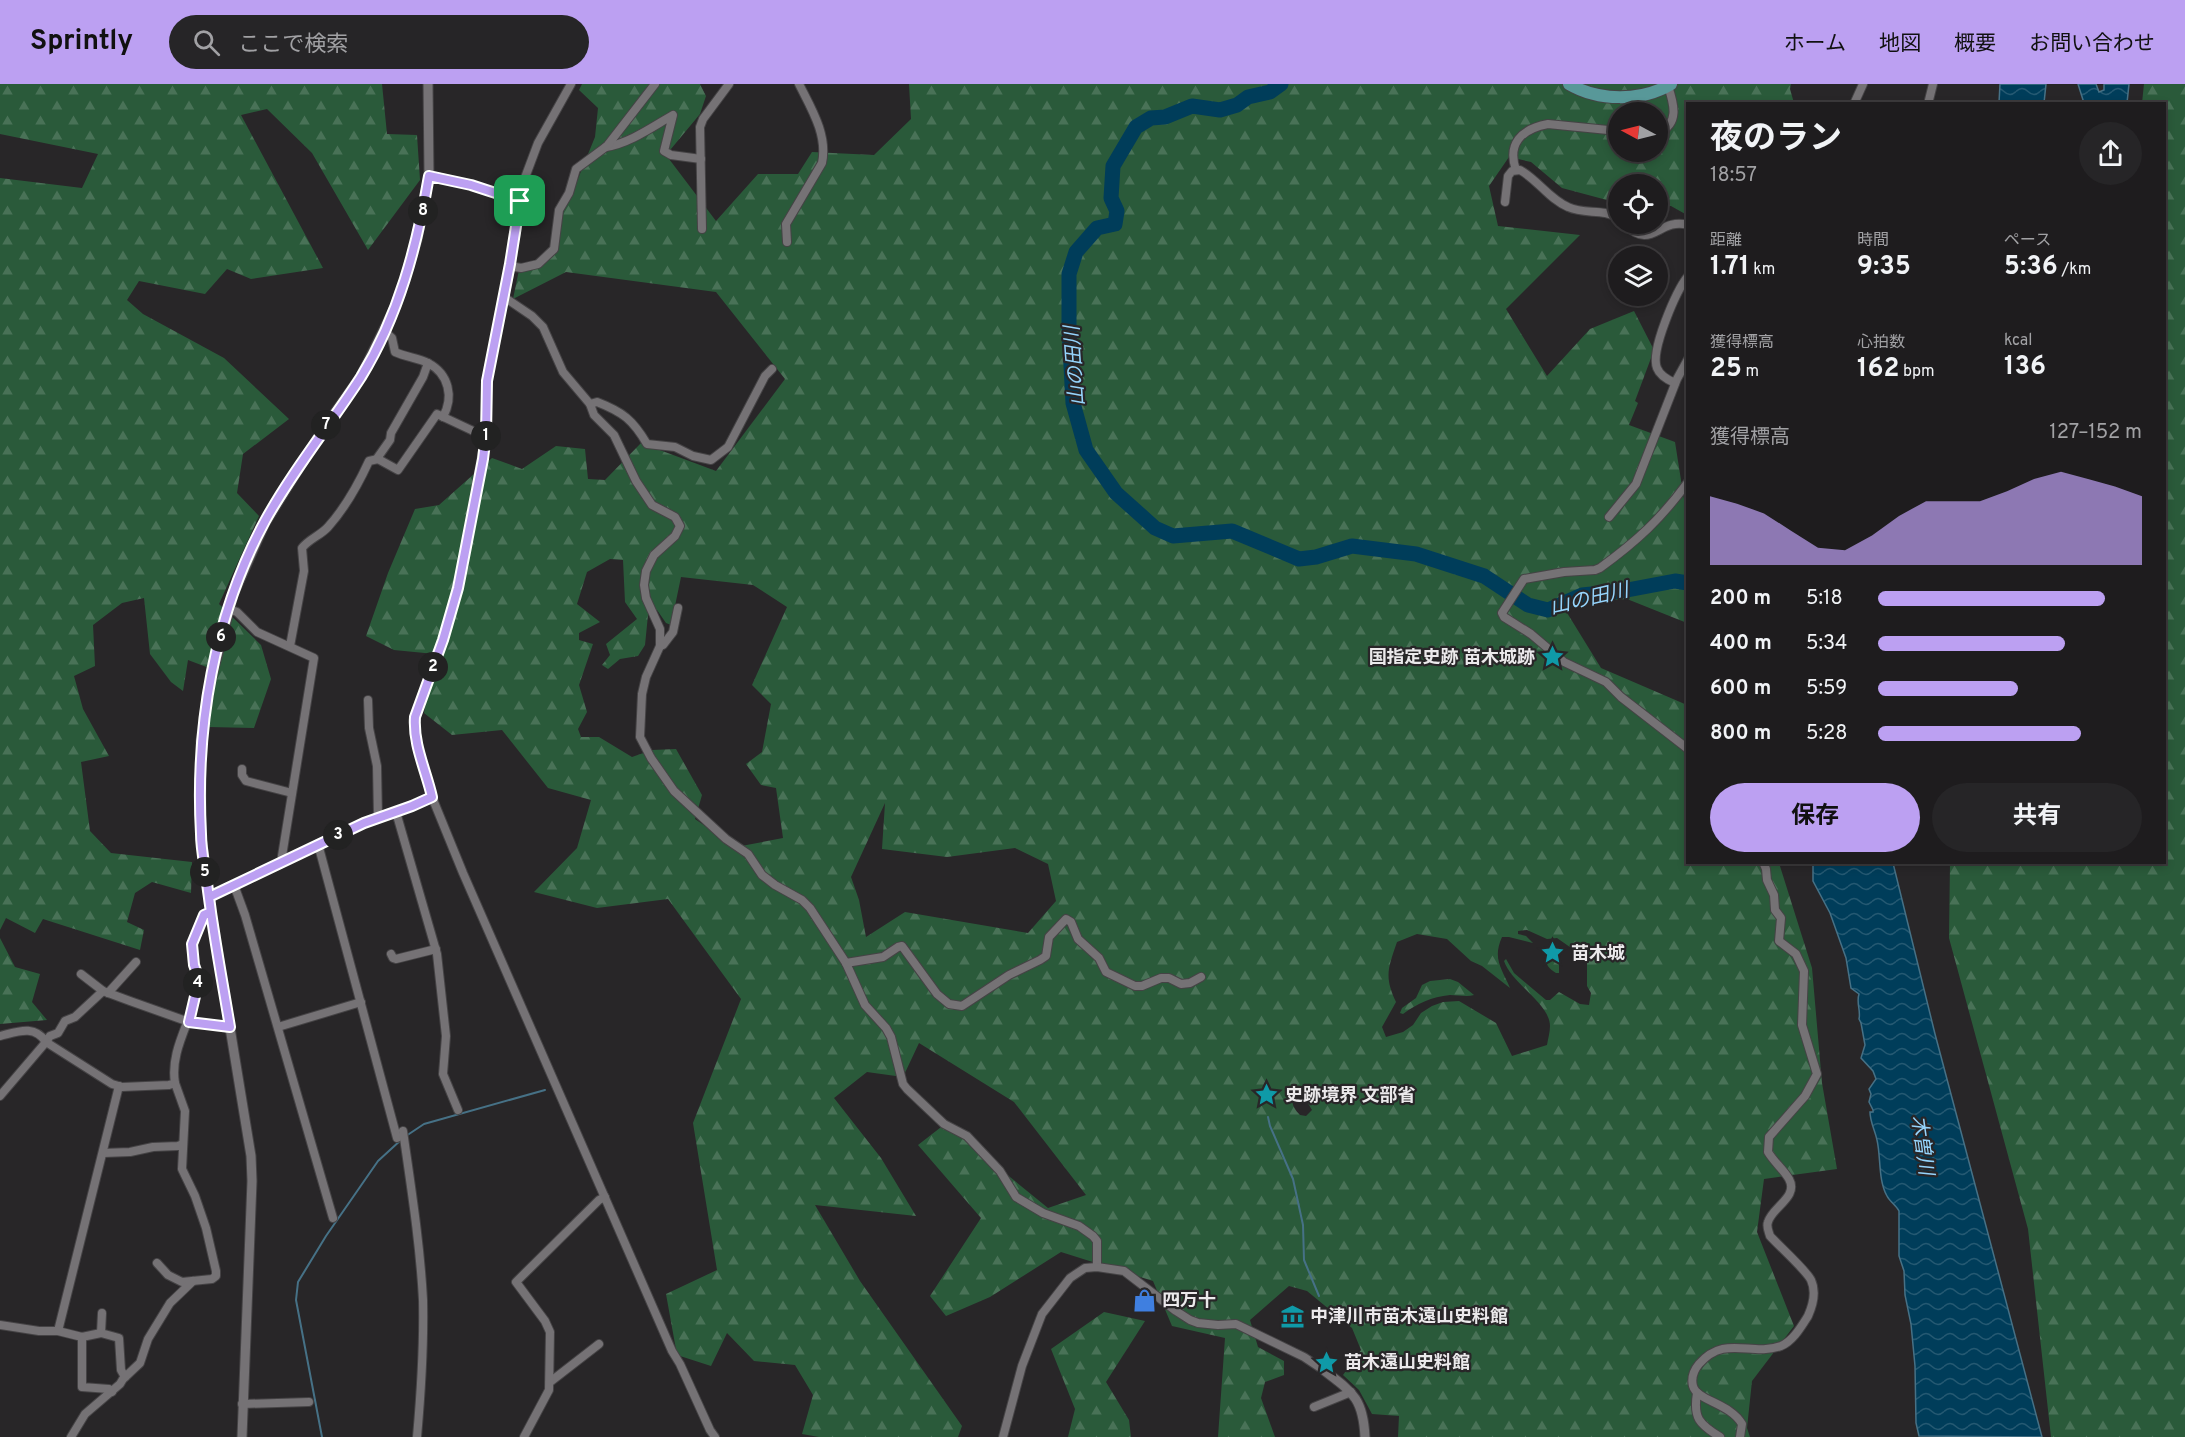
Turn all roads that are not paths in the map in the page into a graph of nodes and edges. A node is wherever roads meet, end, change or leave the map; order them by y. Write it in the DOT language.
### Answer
graph roads {
  1 [pos="428,84"];
  2 [pos="571,84"];
  3 [pos="656,84"];
  4 [pos="729,84"];
  5 [pos="799,84"];
  6 [pos="1569,84"];
  7 [pos="1863,84"];
  8 [pos="1933,84"];
  9 [pos="1670,85"];
  10 [pos="1855,102"];
  11 [pos="1928,102"];
  12 [pos="1668,126"];
  13 [pos="1608,130"];
  14 [pos="606,147"];
  15 [pos="701,159"];
  16 [pos="1516,170"];
  17 [pos="429,176"];
  18 [pos="520,201"];
  19 [pos="1504,202"];
  20 [pos="1608,213"];
  21 [pos="1668,225"];
  22 [pos="1686,225"];
  23 [pos="702,229"];
  24 [pos="1638,234"];
  25 [pos="1653,234"];
  26 [pos="787,242"];
  27 [pos="510,266"];
  28 [pos="1686,279"];
  29 [pos="504,297"];
  30 [pos="384,331"];
  31 [pos="428,363"];
  32 [pos="1686,363"];
  33 [pos="772,369"];
  34 [pos="1675,383"];
  35 [pos="590,405"];
  36 [pos="443,417"];
  37 [pos="486,437"];
  38 [pos="378,459"];
  39 [pos="1686,485"];
  40 [pos="1609,517"];
  41 [pos="678,608"];
  42 [pos="229,609"];
  43 [pos="290,646"];
  44 [pos="660,646"];
  45 [pos="368,700"];
  46 [pos="1686,747"];
  47 [pos="242,769"];
  48 [pos="292,793"];
  49 [pos="432,797"];
  50 [pos="396,812"];
  51 [pos="378,818"];
  52 [pos="318,844"];
  53 [pos="284,861"];
  54 [pos="1764,864"];
  55 [pos="234,885"];
  56 [pos="209,897"];
  57 [pos="211,912"];
  58 [pos="436,950"];
  59 [pos="391,954"];
  60 [pos="136,962"];
  61 [pos="846,963"];
  62 [pos="81,974"];
  63 [pos="1202,976"];
  64 [pos="106,992"];
  65 [pos="361,1002"];
  66 [pos="189,1022"];
  67 [pos="230,1027"];
  68 [pos="278,1027"];
  69 [pos="0,1036"];
  70 [pos="46,1042"];
  71 [pos="175,1083"];
  72 [pos="119,1086"];
  73 [pos="0,1096"];
  74 [pos="458,1110"];
  75 [pos="183,1144"];
  76 [pos="102,1152"];
  77 [pos="605,1197"];
  78 [pos="333,1218"];
  79 [pos="157,1263"];
  80 [pos="1097,1267"];
  81 [pos="192,1281"];
  82 [pos="102,1313"];
  83 [pos="0,1325"];
  84 [pos="58,1331"];
  85 [pos="100,1333"];
  86 [pos="82,1337"];
  87 [pos="599,1344"];
  88 [pos="1322,1369"];
  89 [pos="125,1377"];
  90 [pos="550,1382"];
  91 [pos="112,1392"];
  92 [pos="1351,1392"];
  93 [pos="1697,1394"];
  94 [pos="309,1402"];
  95 [pos="242,1404"];
  96 [pos="1314,1407"];
  97 [pos="71,1437"];
  98 [pos="242,1437"];
  99 [pos="417,1437"];
  100 [pos="524,1437"];
  101 [pos="715,1437"];
  102 [pos="1003,1437"];
  103 [pos="1365,1437"];
  104 [pos="1720,1437"];
  105 [pos="1740,1437"];
  1 -- 17 [label="street"];
  2 -- 18 [label="street"];
  3 -- 14 [label="street"];
  4 -- 15 [label="street"];
  5 -- 26 [label="street"];
  6 -- 9 [label="main road"];
  7 -- 10 [label="street"];
  8 -- 11 [label="street"];
  9 -- 12 [label="street"];
  13 -- 16 [label="street"];
  14 -- 15 [label="street"];
  14 -- 27 [label="street"];
  15 -- 23 [label="street"];
  16 -- 19 [label="street"];
  16 -- 20 [label="street"];
  17 -- 18 [label="street"];
  17 -- 30 [label="street"];
  18 -- 27 [label="street"];
  21 -- 22 [label="street"];
  24 -- 25 [label="street"];
  27 -- 29 [label="street"];
  28 -- 34 [label="street"];
  29 -- 35 [label="street"];
  29 -- 37 [label="street"];
  30 -- 31 [label="street"];
  30 -- 42 [label="street"];
  31 -- 36 [label="street"];
  31 -- 38 [label="street"];
  32 -- 34 [label="street"];
  33 -- 35 [label="street"];
  34 -- 40 [label="street"];
  35 -- 44 [label="street"];
  36 -- 37 [label="street"];
  36 -- 38 [label="street"];
  37 -- 49 [label="street"];
  38 -- 43 [label="street"];
  39 -- 46 [label="street"];
  41 -- 44 [label="street"];
  42 -- 43 [label="street"];
  42 -- 56 [label="street"];
  43 -- 48 [label="street"];
  44 -- 61 [label="street"];
  45 -- 51 [label="street"];
  47 -- 48 [label="street"];
  48 -- 53 [label="street"];
  49 -- 50 [label="street"];
  49 -- 77 [label="street"];
  50 -- 51 [label="street"];
  50 -- 58 [label="street"];
  51 -- 52 [label="street"];
  52 -- 53 [label="street"];
  52 -- 65 [label="street"];
  53 -- 55 [label="street"];
  54 -- 93 [label="street"];
  55 -- 56 [label="street"];
  55 -- 68 [label="street"];
  56 -- 57 [label="street"];
  57 -- 66 [label="street"];
  57 -- 67 [label="street"];
  58 -- 59 [label="street"];
  58 -- 74 [label="street"];
  60 -- 64 [label="street"];
  61 -- 63 [label="street"];
  61 -- 80 [label="street"];
  62 -- 64 [label="street"];
  64 -- 66 [label="street"];
  64 -- 70 [label="street"];
  65 -- 68 [label="street"];
  65 -- 99 [label="street"];
  66 -- 67 [label="street"];
  66 -- 71 [label="street"];
  67 -- 95 [label="street"];
  68 -- 78 [label="street"];
  69 -- 70 [label="street"];
  70 -- 72 [label="street"];
  70 -- 73 [label="street"];
  71 -- 72 [label="street"];
  71 -- 75 [label="street"];
  72 -- 76 [label="street"];
  75 -- 76 [label="street"];
  75 -- 81 [label="street"];
  76 -- 84 [label="street"];
  77 -- 90 [label="street"];
  77 -- 101 [label="street"];
  79 -- 81 [label="street"];
  80 -- 88 [label="street"];
  80 -- 102 [label="street"];
  81 -- 89 [label="street"];
  82 -- 85 [label="street"];
  83 -- 84 [label="street"];
  84 -- 86 [label="street"];
  85 -- 86 [label="street"];
  85 -- 89 [label="street"];
  86 -- 91 [label="street"];
  87 -- 90 [label="street"];
  88 -- 92 [label="street"];
  89 -- 91 [label="street"];
  90 -- 100 [label="street"];
  91 -- 97 [label="street"];
  92 -- 96 [label="street"];
  92 -- 103 [label="street"];
  93 -- 104 [label="street"];
  93 -- 105 [label="street"];
  94 -- 95 [label="street"];
  95 -- 98 [label="street"];
}
